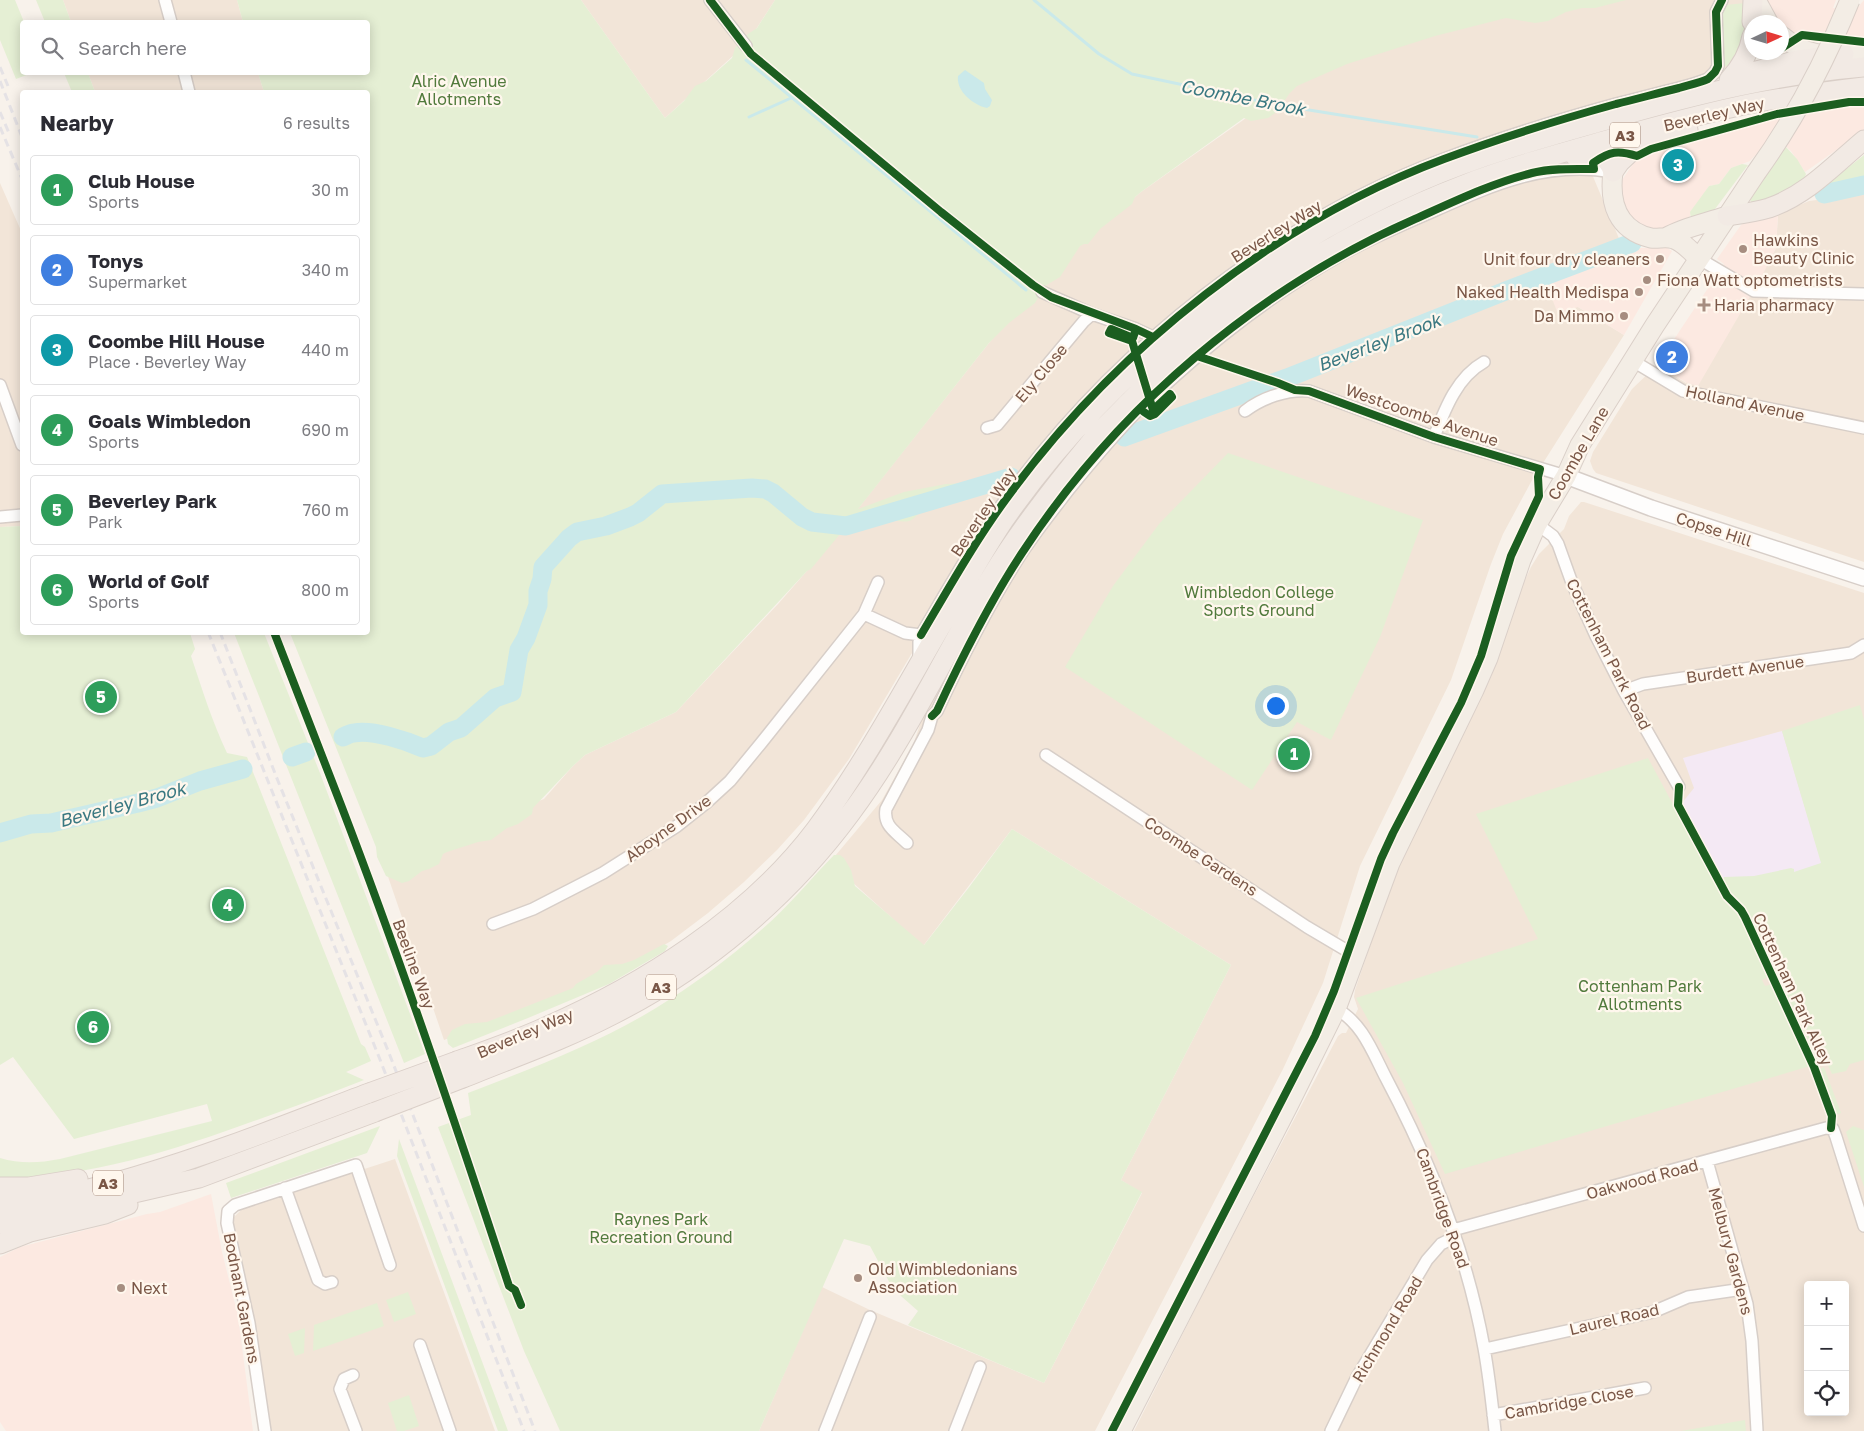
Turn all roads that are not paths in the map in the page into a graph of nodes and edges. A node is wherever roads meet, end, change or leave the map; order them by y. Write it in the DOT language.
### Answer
graph roads {
  1 [pos="165,0"];
  2 [pos="710,0"];
  3 [pos="1722,0"];
  4 [pos="1755,0"];
  5 [pos="1850,0"];
  6 [pos="1753,15"];
  7 [pos="1764,15"];
  8 [pos="170,20"];
  9 [pos="1789,42"];
  10 [pos="746,46"];
  11 [pos="1864,52"];
  12 [pos="1844,54"];
  13 [pos="1744,60"];
  14 [pos="1864,67"];
  15 [pos="185,75"];
  16 [pos="1735,82"];
  17 [pos="1864,88"];
  18 [pos="188,90"];
  19 [pos="1718,110"];
  20 [pos="1864,140"];
  21 [pos="1532,162"];
  22 [pos="1613,172"];
  23 [pos="1727,216"];
  24 [pos="1667,237"];
  25 [pos="1698,258"];
  26 [pos="1042,292"];
  27 [pos="1864,294"];
  28 [pos="1092,314"];
  29 [pos="1153,337"];
  30 [pos="1633,361"];
  31 [pos="1484,362"];
  32 [pos="0,385"];
  33 [pos="1245,411"];
  34 [pos="987,428"];
  35 [pos="1864,428"];
  36 [pos="1434,437"];
  37 [pos="20,440"];
  38 [pos="1566,476"];
  39 [pos="20,515"];
  40 [pos="0,516"];
  41 [pos="1537,524"];
  42 [pos="1864,578"];
  43 [pos="878,582"];
  44 [pos="864,614"];
  45 [pos="921,635"];
  46 [pos="1864,645"];
  47 [pos="919,664"];
  48 [pos="1624,691"];
  49 [pos="932,716"];
  50 [pos="895,745"];
  51 [pos="1046,755"];
  52 [pos="1679,787"];
  53 [pos="907,843"];
  54 [pos="492,924"];
  55 [pos="1356,956"];
  56 [pos="1336,1009"];
  57 [pos="460,1070"];
  58 [pos="214,1151"];
  59 [pos="1707,1161"];
  60 [pos="199,1178"];
  61 [pos="0,1187"];
  62 [pos="285,1188"];
  63 [pos="0,1206"];
  64 [pos="0,1224"];
  65 [pos="1864,1226"];
  66 [pos="1454,1234"];
  67 [pos="0,1244"];
  68 [pos="390,1265"];
  69 [pos="332,1282"];
  70 [pos="1743,1289"];
  71 [pos="870,1317"];
  72 [pos="420,1345"];
  73 [pos="1485,1349"];
  74 [pos="980,1367"];
  75 [pos="353,1375"];
  76 [pos="1645,1388"];
  77 [pos="1493,1415"];
  78 [pos="265,1431"];
  79 [pos="356,1431"];
  80 [pos="450,1431"];
  81 [pos="825,1431"];
  82 [pos="954,1431"];
  83 [pos="1120,1431"];
  84 [pos="1331,1431"];
  85 [pos="1495,1431"];
  86 [pos="1757,1431"];
  1 -- 8 [label="street"];
  2 -- 10 [label="street"];
  3 -- 29 [label="street, Beverley Way"];
  4 -- 6 [label="highway"];
  4 -- 7 [label="main road"];
  5 -- 23 [label="main road, Coombe Lane, bridge"];
  9 -- 12 [label="main road"];
  11 -- 12 [label="main road"];
  12 -- 16 [label="highway"];
  13 -- 16 [label="highway"];
  14 -- 16 [label="highway, A3"];
  15 -- 18 [label="street"];
  16 -- 47 [label="highway, Beverley Way / A3"];
  17 -- 19 [label="highway, Beverley Way / A3"];
  19 -- 21 [label="highway, Beverley Way / A3"];
  19 -- 22 [label="highway"];
  20 -- 23 [label="highway"];
  21 -- 22 [label="highway"];
  21 -- 50 [label="highway, Beverley Way / A3"];
  22 -- 24 [label="main road"];
  22 -- 49 [label="street, Beverley Way"];
  23 -- 24 [label="main road"];
  23 -- 25 [label="main road, Coombe Lane"];
  24 -- 25 [label="main road"];
  25 -- 27 [label="street"];
  25 -- 30 [label="main road, Coombe Lane"];
  26 -- 28 [label="street"];
  28 -- 29 [label="street"];
  28 -- 34 [label="street, Ely Close"];
  29 -- 45 [label="street, Beverley Way"];
  30 -- 35 [label="street, Holland Avenue"];
  30 -- 38 [label="main road, Coombe Lane"];
  31 -- 36 [label="street, Westcoombe Avenue"];
  32 -- 37 [label="street"];
  33 -- 36 [label="street, Westcoombe Avenue"];
  36 -- 38 [label="street, Westcoombe Avenue"];
  38 -- 41 [label="main road, Coombe Lane"];
  38 -- 42 [label="street, Copse Hill"];
  39 -- 40 [label="street"];
  41 -- 48 [label="street, Cottenham Park Road"];
  41 -- 55 [label="main road, Coombe Lane"];
  43 -- 44 [label="street, Aboyne Drive"];
  44 -- 45 [label="street"];
  44 -- 54 [label="street, Aboyne Drive"];
  45 -- 47 [label="street, Beverley Way"];
  46 -- 48 [label="street, Burdett Avenue"];
  47 -- 57 [label="highway, Beverley Way / A3"];
  48 -- 52 [label="street, Cottenham Park Road"];
  49 -- 50 [label="street, Beverley Way"];
  49 -- 53 [label="street, Beverley Way"];
  50 -- 57 [label="highway, Beverley Way / A3"];
  51 -- 55 [label="street, Coombe Gardens"];
  55 -- 56 [label="main road, Coombe Lane"];
  56 -- 66 [label="street, Cambridge Road"];
  56 -- 83 [label="main road, Coombe Lane"];
  57 -- 58 [label="highway, Beverley Way / A3, bridge"];
  57 -- 60 [label="highway, Beverley Way / A3, bridge"];
  58 -- 61 [label="highway"];
  58 -- 63 [label="highway, Beverley Way / A3"];
  59 -- 65 [label="street, Oakwood Road"];
  59 -- 66 [label="street, Oakwood Road"];
  59 -- 70 [label="street, Melbury Gardens"];
  60 -- 64 [label="highway, Beverley Way / A3"];
  60 -- 67 [label="highway"];
  62 -- 68 [label="street, Bodnant Gardens"];
  62 -- 69 [label="street"];
  62 -- 78 [label="street, Bodnant Gardens"];
  66 -- 73 [label="street, Cambridge Road"];
  66 -- 84 [label="street, Richmond Road"];
  70 -- 73 [label="street, Laurel Road"];
  70 -- 86 [label="street, Melbury Gardens"];
  71 -- 81 [label="street"];
  72 -- 80 [label="street"];
  73 -- 77 [label="street, Cambridge Road"];
  74 -- 82 [label="street"];
  75 -- 79 [label="street"];
  76 -- 77 [label="street, Cambridge Close"];
  77 -- 85 [label="street, Cambridge Road"];
}
